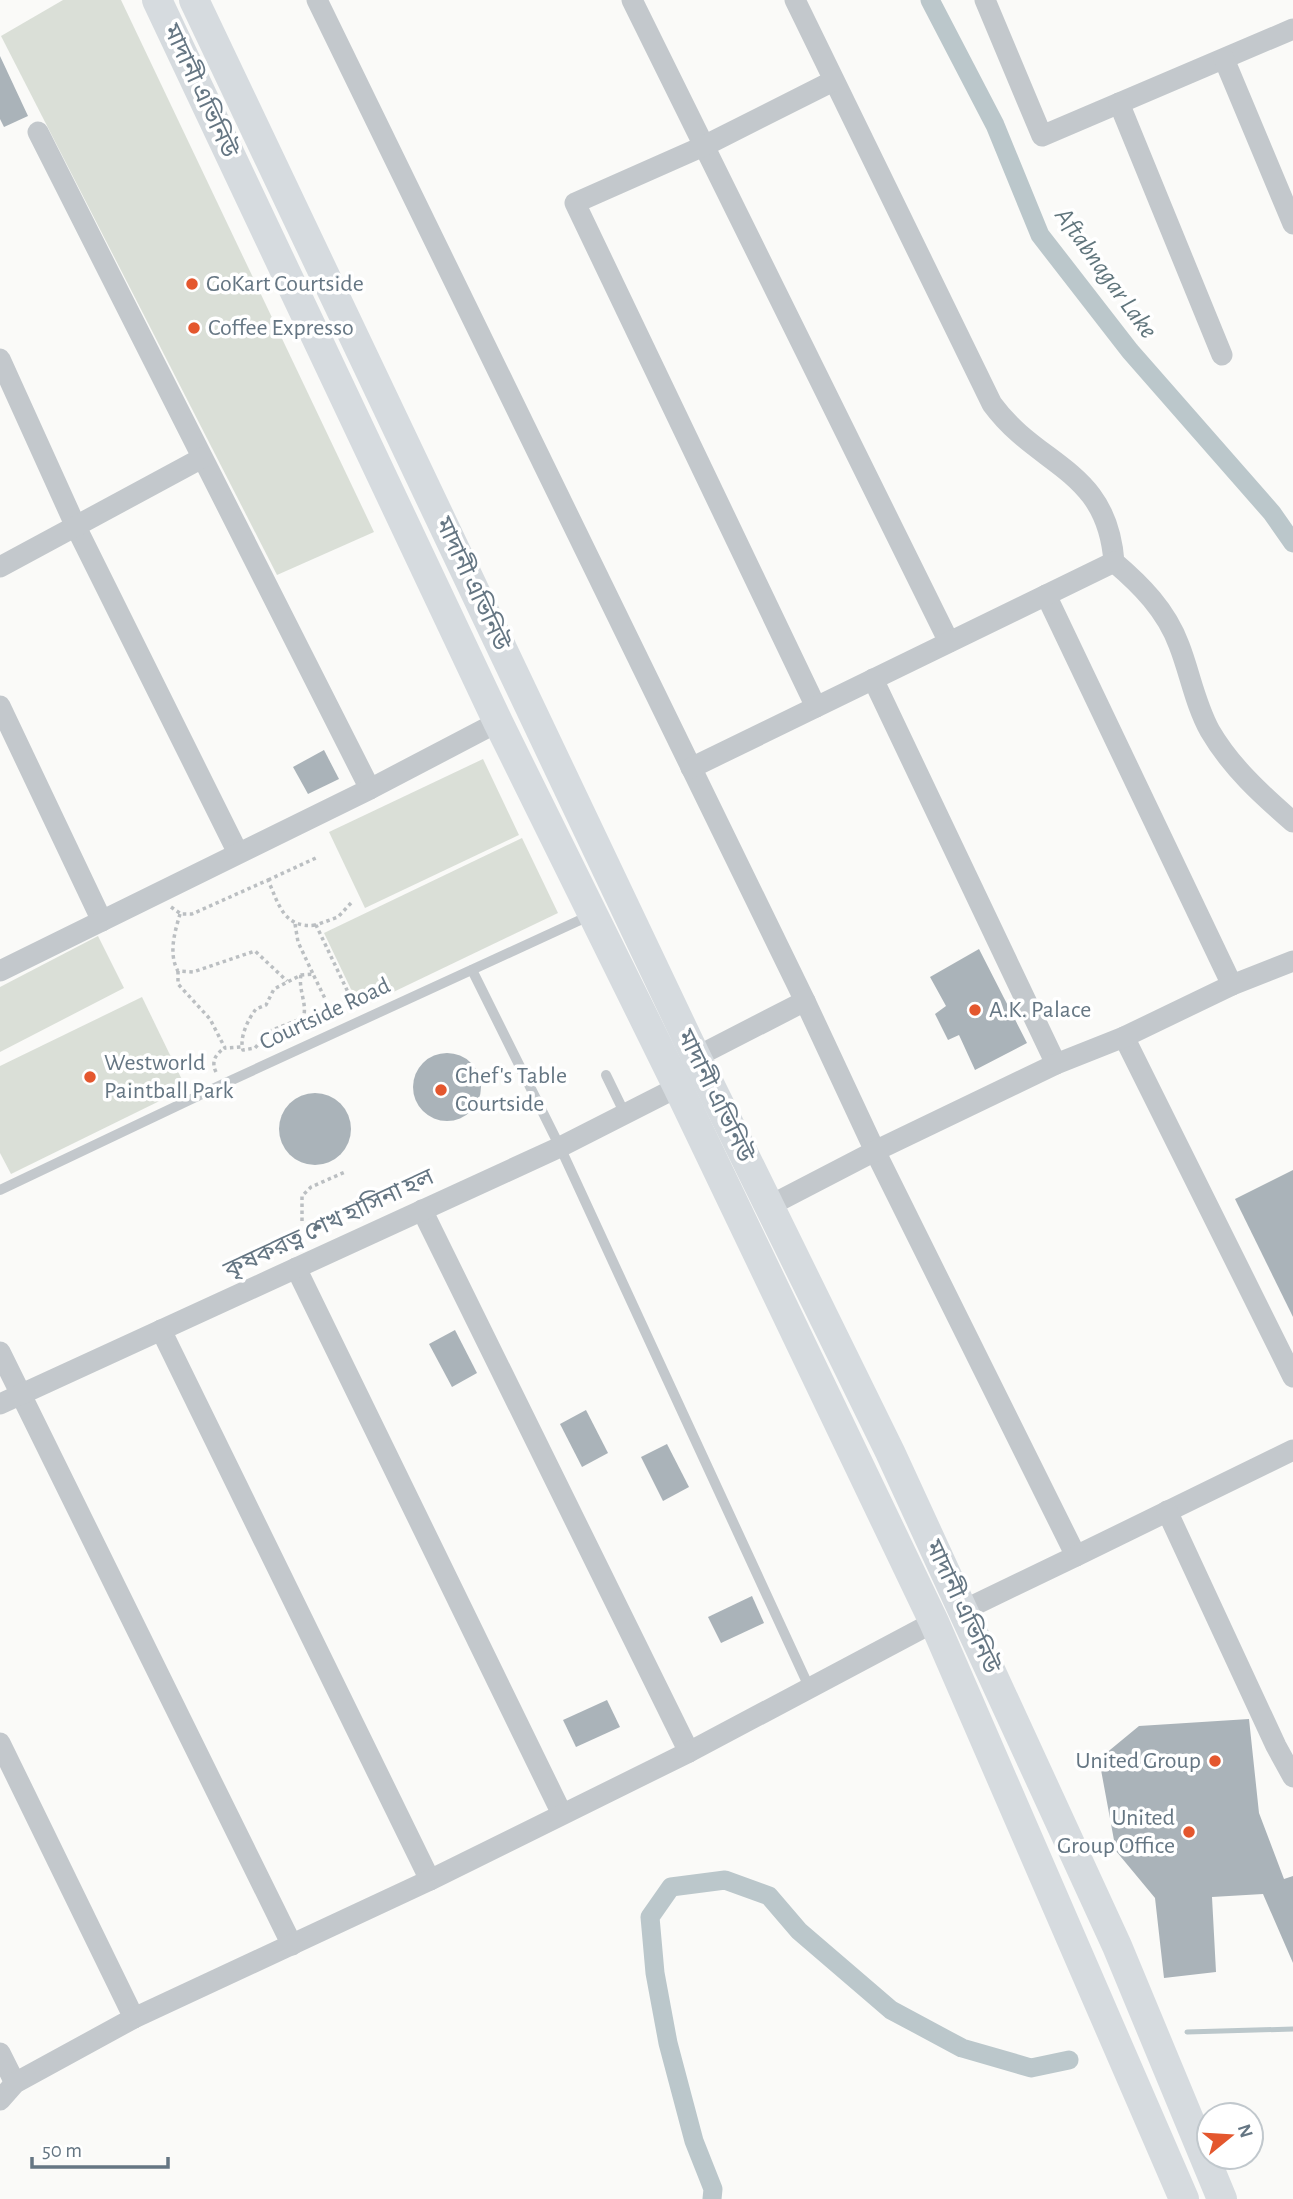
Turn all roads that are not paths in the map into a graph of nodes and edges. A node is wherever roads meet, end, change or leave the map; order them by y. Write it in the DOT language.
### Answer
graph roads {
  1 [pos="157,0"];
  2 [pos="194,0"];
  3 [pos="317,0"];
  4 [pos="632,0"];
  5 [pos="795,0"];
  6 [pos="985,0"];
  7 [pos="1293,29"];
  8 [pos="1224,59"];
  9 [pos="833,81"];
  10 [pos="1119,103"];
  11 [pos="38,132"];
  12 [pos="706,145"];
  13 [pos="1293,224"];
  14 [pos="1222,355"];
  15 [pos="0,359"];
  16 [pos="202,458"];
  17 [pos="76,527"];
  18 [pos="1114,562"];
  19 [pos="0,567"];
  20 [pos="1046,595"];
  21 [pos="949,642"];
  22 [pos="873,679"];
  23 [pos="528,702"];
  24 [pos="0,706"];
  25 [pos="816,707"];
  26 [pos="498,722"];
  27 [pos="691,768"];
  28 [pos="370,789"];
  29 [pos="1293,822"];
  30 [pos="237,853"];
  31 [pos="621,899"];
  32 [pos="594,914"];
  33 [pos="102,921"];
  34 [pos="1293,961"];
  35 [pos="472,970"];
  36 [pos="0,971"];
  37 [pos="1232,985"];
  38 [pos="806,1001"];
  39 [pos="1124,1037"];
  40 [pos="696,1057"];
  41 [pos="1056,1064"];
  42 [pos="606,1075"];
  43 [pos="678,1087"];
  44 [pos="625,1114"];
  45 [pos="560,1147"];
  46 [pos="875,1151"];
  47 [pos="0,1190"];
  48 [pos="769,1206"];
  49 [pos="422,1210"];
  50 [pos="296,1268"];
  51 [pos="160,1330"];
  52 [pos="0,1352"];
  53 [pos="1293,1377"];
  54 [pos="20,1395"];
  55 [pos="0,1404"];
  56 [pos="1293,1450"];
  57 [pos="1167,1511"];
  58 [pos="1076,1556"];
  59 [pos="964,1611"];
  60 [pos="934,1622"];
  61 [pos="810,1689"];
  62 [pos="1285,1742"];
  63 [pos="0,1743"];
  64 [pos="689,1752"];
  65 [pos="1293,1777"];
  66 [pos="562,1814"];
  67 [pos="430,1880"];
  68 [pos="292,1945"];
  69 [pos="134,2018"];
  70 [pos="0,2053"];
  71 [pos="15,2084"];
  72 [pos="0,2100"];
  73 [pos="1184,2199"];
  74 [pos="1222,2199"];
  1 -- 26 [label="main road, মাদানী এভিনিউ"];
  2 -- 23 [label="main road, মাদানী এভিনিউ"];
  3 -- 27 [label="street"];
  4 -- 12 [label="street"];
  5 -- 9 [label="street"];
  6 -- 10 [label="street"];
  7 -- 8 [label="street"];
  8 -- 10 [label="street"];
  8 -- 13 [label="street"];
  9 -- 12 [label="street"];
  9 -- 18 [label="street"];
  10 -- 14 [label="street"];
  11 -- 16 [label="street"];
  12 -- 21 [label="street"];
  12 -- 25 [label="street"];
  15 -- 17 [label="street"];
  16 -- 17 [label="street"];
  16 -- 28 [label="street"];
  17 -- 19 [label="street"];
  17 -- 30 [label="street"];
  18 -- 20 [label="street"];
  18 -- 29 [label="street"];
  20 -- 21 [label="street"];
  20 -- 37 [label="street"];
  21 -- 22 [label="street"];
  22 -- 25 [label="street"];
  22 -- 41 [label="street"];
  23 -- 26 [label="main road"];
  23 -- 31 [label="main road, মাদানী এভিনিউ"];
  24 -- 33 [label="street"];
  25 -- 27 [label="street"];
  26 -- 28 [label="street"];
  26 -- 32 [label="main road, মাদানী এভিনিউ"];
  27 -- 38 [label="street"];
  28 -- 30 [label="street"];
  30 -- 33 [label="street"];
  31 -- 32 [label="main road"];
  31 -- 40 [label="main road, মাদানী এভিনিউ"];
  32 -- 35 [label="lane, Courtside Road"];
  32 -- 43 [label="main road, মাদানী এভিনিউ"];
  33 -- 36 [label="street"];
  34 -- 37 [label="street"];
  35 -- 45 [label="lane"];
  35 -- 47 [label="lane, Courtside Road"];
  37 -- 39 [label="street"];
  38 -- 40 [label="street"];
  38 -- 46 [label="street"];
  39 -- 41 [label="street"];
  39 -- 53 [label="street"];
  40 -- 48 [label="main road, মাদানী এভিনিউ"];
  41 -- 46 [label="street"];
  42 -- 44 [label="lane"];
  43 -- 44 [label="street, কৃষকরত্ন শেখ হাসিনা হল"];
  43 -- 60 [label="main road, মাদানী এভিনিউ"];
  44 -- 45 [label="street, কৃষকরত্ন শেখ হাসিনা হল"];
  45 -- 49 [label="street, কৃষকরত্ন শেখ হাসিনা হল"];
  45 -- 61 [label="lane"];
  46 -- 48 [label="street"];
  46 -- 58 [label="street"];
  48 -- 59 [label="main road, মাদানী এভিনিউ"];
  49 -- 50 [label="street, কৃষকরত্ন শেখ হাসিনা হল"];
  49 -- 64 [label="street"];
  50 -- 51 [label="street, কৃষকরত্ন শেখ হাসিনা হল"];
  50 -- 66 [label="street"];
  51 -- 54 [label="street, কৃষকরত্ন শেখ হাসিনা হল"];
  51 -- 67 [label="street"];
  52 -- 54 [label="street"];
  54 -- 55 [label="street, কৃষকরত্ন শেখ হাসিনা হল"];
  54 -- 68 [label="street"];
  56 -- 57 [label="street"];
  57 -- 58 [label="street"];
  57 -- 62 [label="street"];
  58 -- 59 [label="street"];
  59 -- 74 [label="main road, মাদানী এভিনিউ"];
  60 -- 61 [label="street"];
  60 -- 73 [label="main road, মাদানী এভিনিউ"];
  61 -- 64 [label="street"];
  62 -- 65 [label="street"];
  63 -- 69 [label="street"];
  64 -- 66 [label="street"];
  66 -- 67 [label="street"];
  67 -- 68 [label="street"];
  68 -- 69 [label="street"];
  69 -- 71 [label="street"];
  70 -- 71 [label="street"];
  71 -- 72 [label="street"];
}
